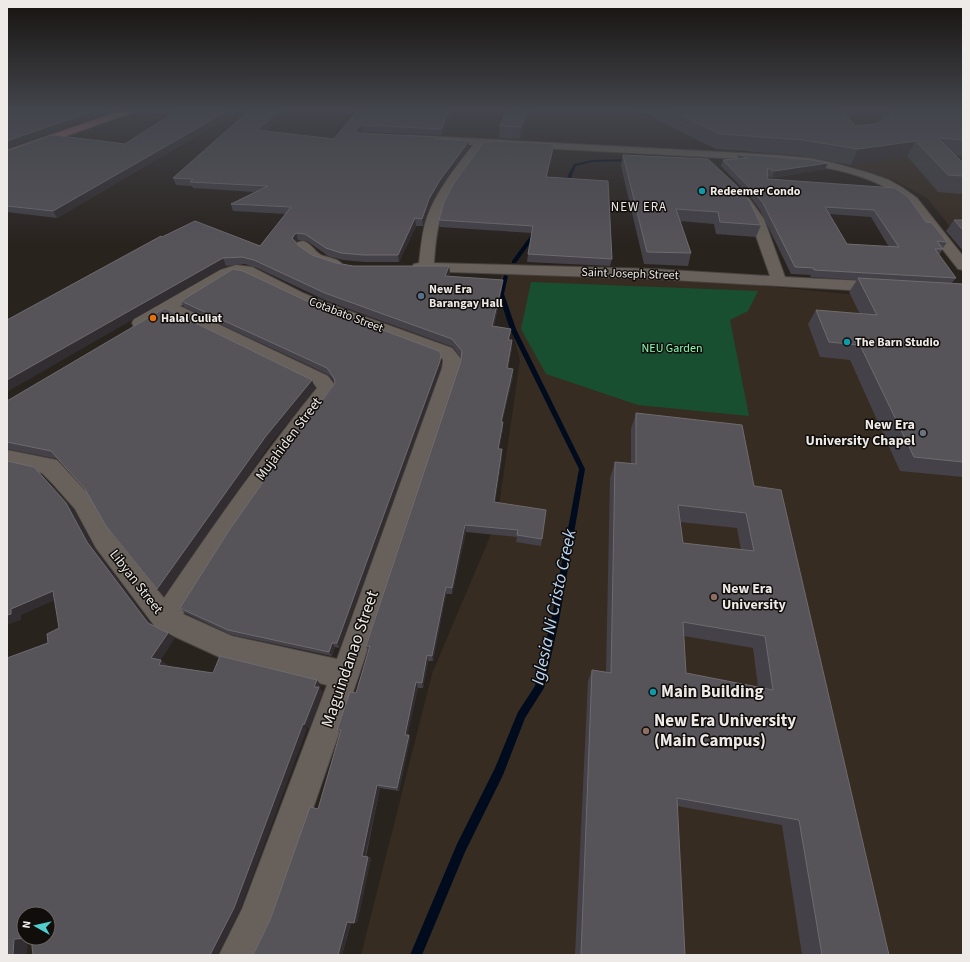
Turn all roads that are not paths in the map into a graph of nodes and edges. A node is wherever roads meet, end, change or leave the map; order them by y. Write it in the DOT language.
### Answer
graph roads {
  1 [pos="472,155"];
  2 [pos="698,155"];
  3 [pos="714,155"];
  4 [pos="706,165"];
  5 [pos="735,192"];
  6 [pos="302,245"];
  7 [pos="350,266"];
  8 [pos="963,266"];
  9 [pos="404,267"];
  10 [pos="426,267"];
  11 [pos="779,280"];
  12 [pos="899,288"];
  13 [pos="168,307"];
  14 [pos="127,331"];
  15 [pos="452,359"];
  16 [pos="11,464"];
  17 [pos="165,618"];
  18 [pos="345,675"];
  19 [pos="238,955"];
  1 -- 10 [label="street"];
  2 -- 4 [label="street"];
  3 -- 8 [label="street"];
  5 -- 11 [label="street"];
  6 -- 7 [label="street"];
  9 -- 10 [label="street, Saint Joseph Street"];
  10 -- 11 [label="street, Saint Joseph Street"];
  11 -- 12 [label="street, Saint Joseph Street"];
  13 -- 14 [label="street"];
  13 -- 15 [label="street, Cotabato Street"];
  13 -- 17 [label="street, Mujahiden Street"];
  15 -- 18 [label="street, Maguindanao Street"];
  16 -- 17 [label="street, Libyan Street"];
  17 -- 18 [label="street, Libyan Street"];
  18 -- 19 [label="street, Maguindanao Street"];
}
